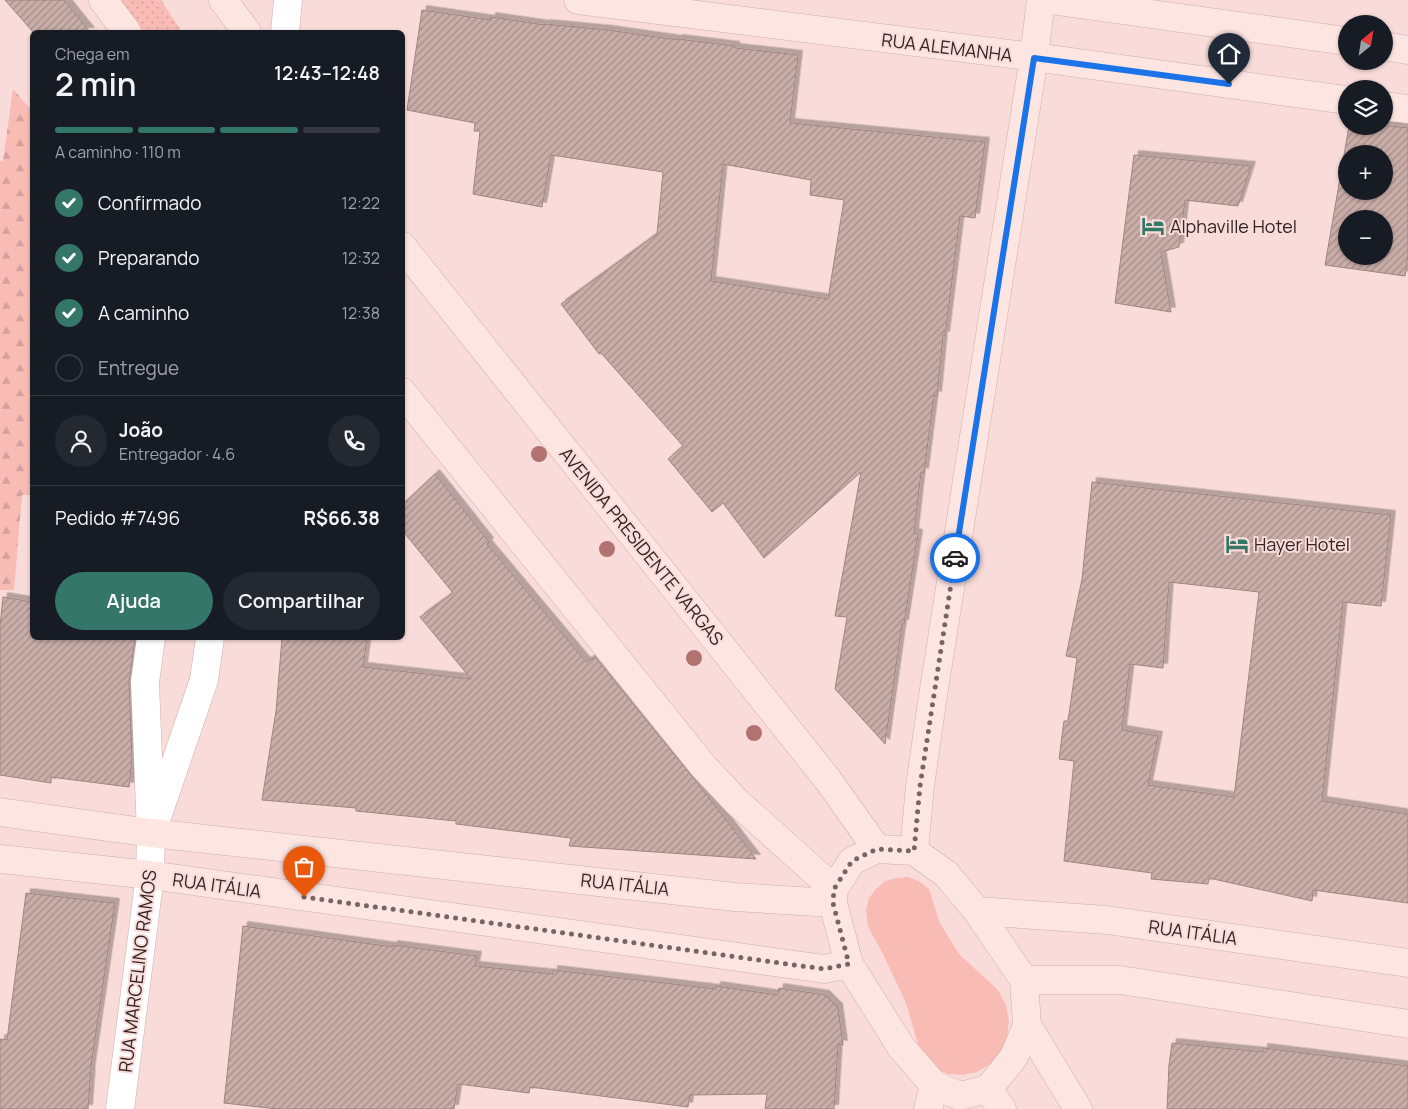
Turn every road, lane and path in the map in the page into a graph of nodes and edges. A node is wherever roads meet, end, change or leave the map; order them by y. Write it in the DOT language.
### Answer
graph roads {
  1 [pos="103,0"];
  2 [pos="223,0"];
  3 [pos="288,0"];
  4 [pos="578,0"];
  5 [pos="1041,0"];
  6 [pos="1050,0"];
  7 [pos="125,30"];
  8 [pos="246,30"];
  9 [pos="285,30"];
  10 [pos="1338,40"];
  11 [pos="1393,48"];
  12 [pos="1408,50"];
  13 [pos="1034,58"];
  14 [pos="1338,99"];
  15 [pos="1393,107"];
  16 [pos="1408,109"];
  17 [pos="405,250"];
  18 [pos="405,396"];
  19 [pos="151,640"];
  20 [pos="210,640"];
  21 [pos="0,812"];
  22 [pos="151,833"];
  23 [pos="877,849"];
  24 [pos="914,851"];
  25 [pos="0,859"];
  26 [pos="150,876"];
  27 [pos="834,896"];
  28 [pos="977,911"];
  29 [pos="1408,963"];
  30 [pos="849,964"];
  31 [pos="1024,980"];
  32 [pos="1408,1024"];
  33 [pos="1027,1025"];
  34 [pos="931,1097"];
  35 [pos="995,1099"];
  36 [pos="120,1109"];
  37 [pos="1078,1109"];
  1 -- 7 [label="main road"];
  2 -- 8 [label="main road"];
  3 -- 9 [label="street"];
  4 -- 13 [label="main road, RUA ALEMANHA"];
  5 -- 13 [label="main road"];
  6 -- 10 [label="main road"];
  11 -- 12 [label="main road"];
  13 -- 14 [label="main road, RUA ALEMANHA"];
  13 -- 24 [label="main road"];
  15 -- 16 [label="main road"];
  17 -- 23 [label="main road, AVENIDA PRESIDENTE VARGAS"];
  18 -- 27 [label="main road"];
  19 -- 22 [label="street, RUA MARCELINO RAMOS"];
  20 -- 22 [label="street, RUA MARCELINO RAMOS"];
  21 -- 22 [label="main road, RUA ITÁLIA"];
  22 -- 26 [label="street, RUA MARCELINO RAMOS"];
  22 -- 27 [label="main road, RUA ITÁLIA"];
  23 -- 24 [label="main road"];
  23 -- 27 [label="main road"];
  24 -- 28 [label="main road"];
  25 -- 26 [label="main road, RUA ITÁLIA"];
  26 -- 30 [label="main road, RUA ITÁLIA"];
  26 -- 36 [label="street, RUA MARCELINO RAMOS"];
  27 -- 30 [label="main road"];
  28 -- 29 [label="main road, RUA ITÁLIA"];
  28 -- 31 [label="main road"];
  30 -- 34 [label="main road"];
  31 -- 32 [label="main road"];
  31 -- 33 [label="main road"];
  33 -- 35 [label="main road"];
  33 -- 37 [label="main road"];
  34 -- 35 [label="main road"];
}
